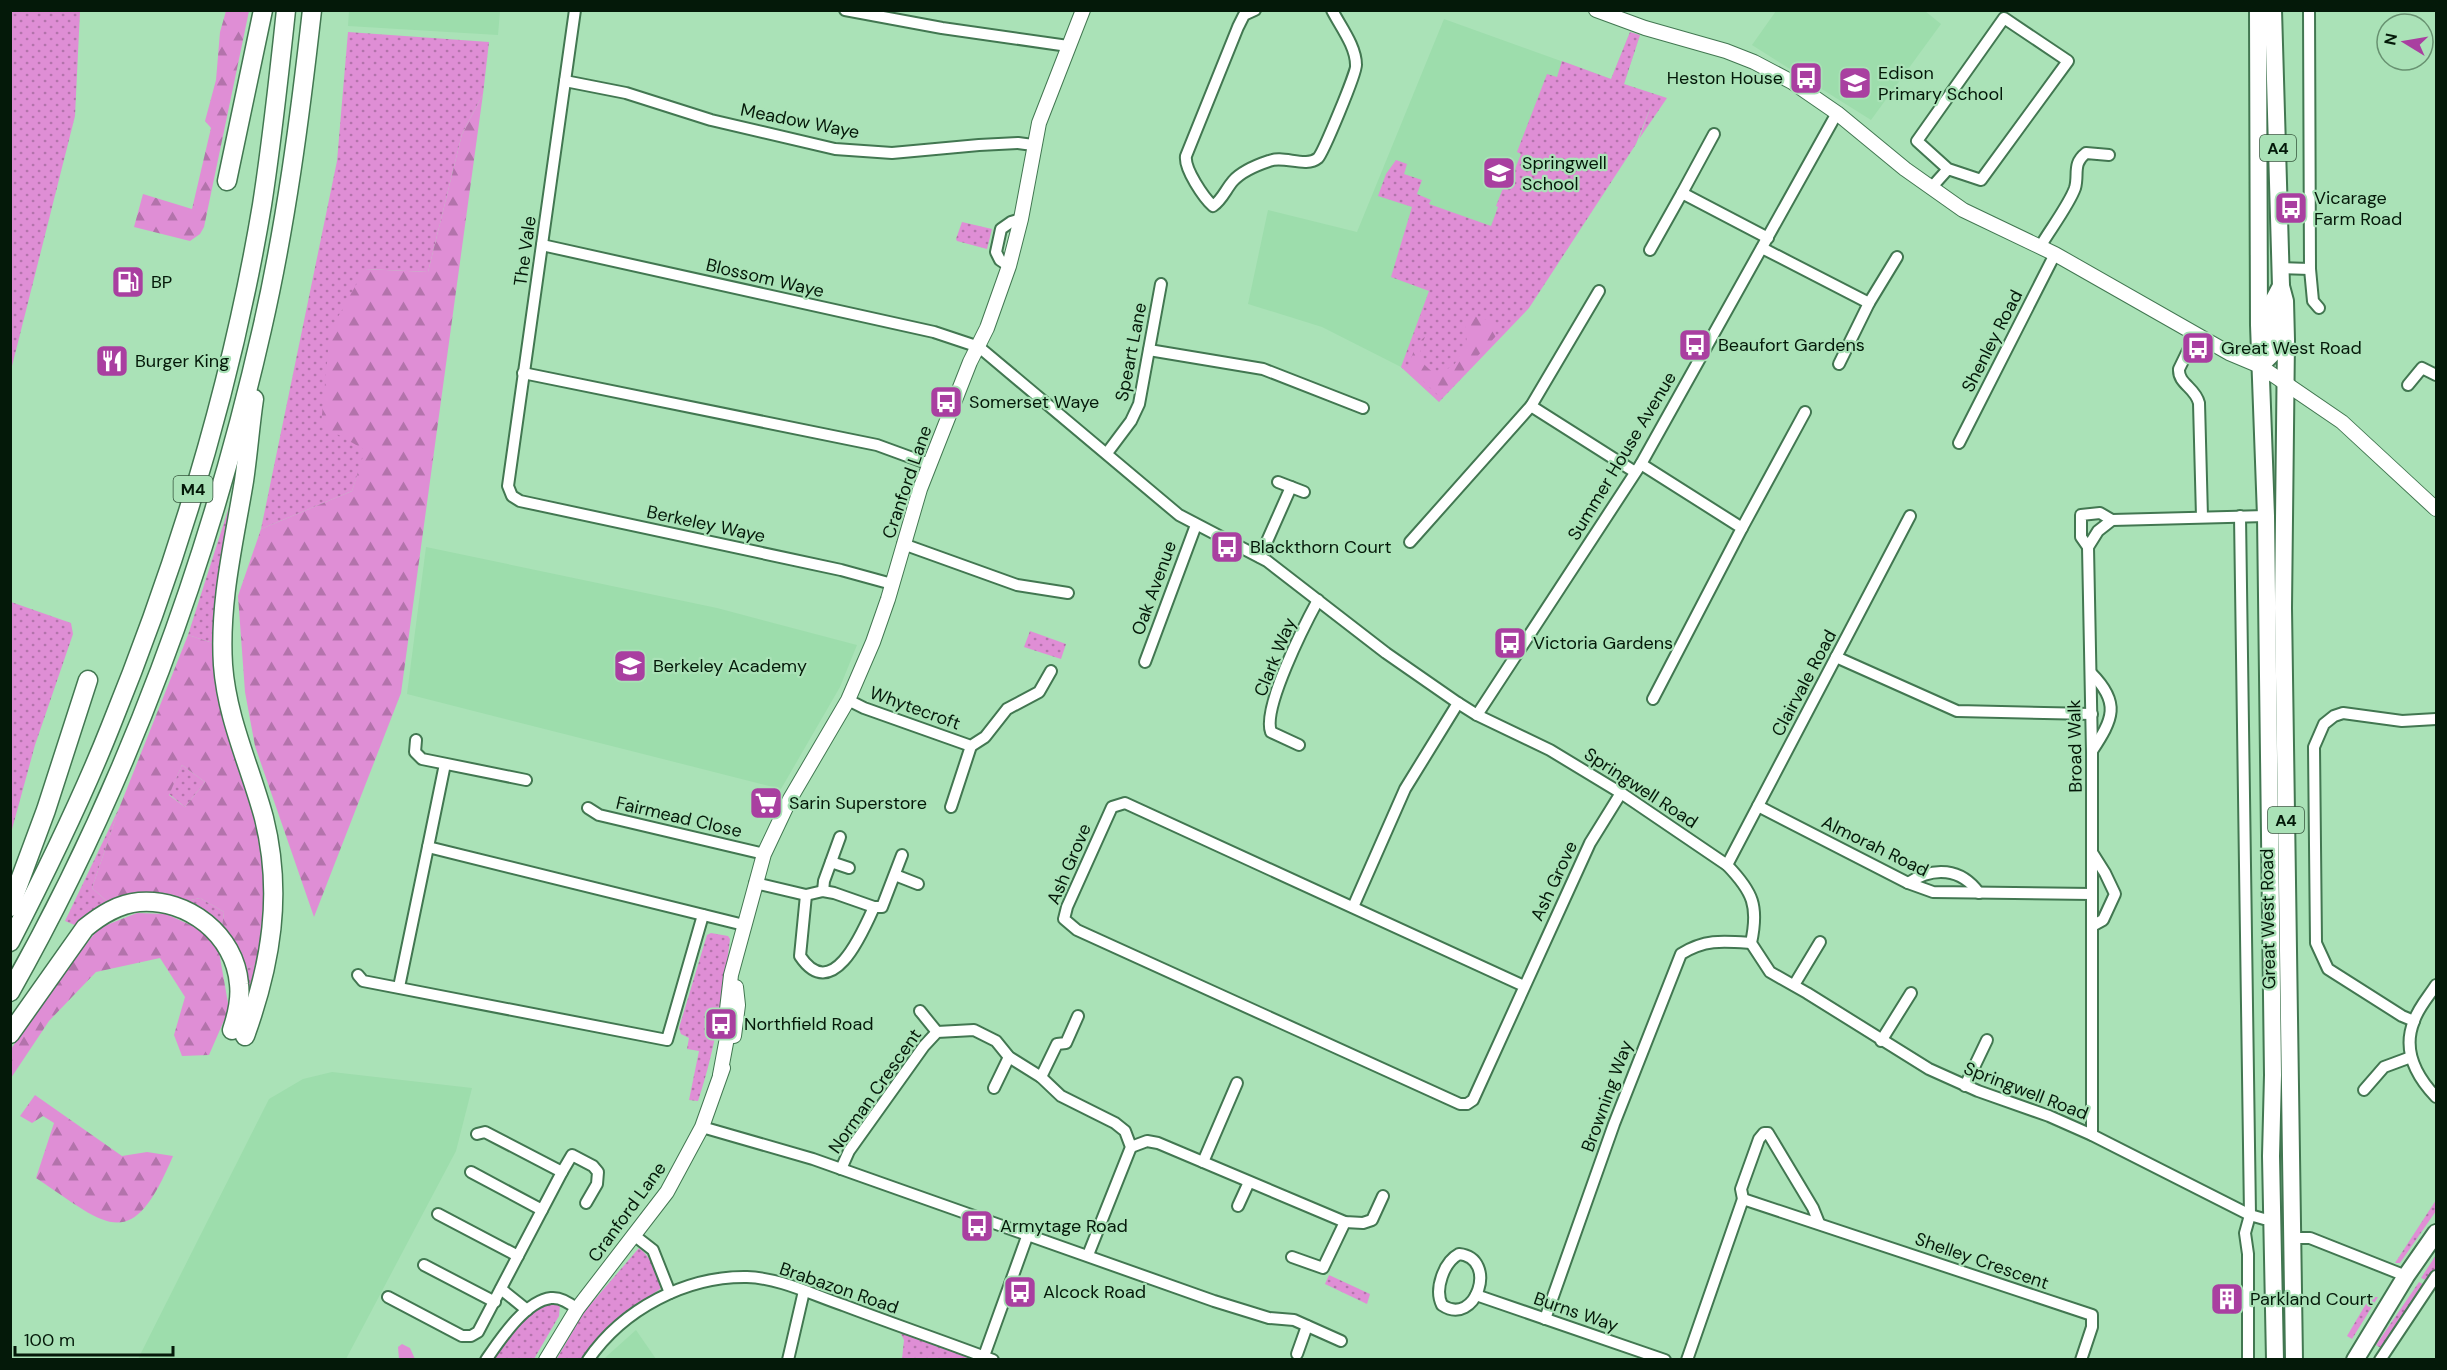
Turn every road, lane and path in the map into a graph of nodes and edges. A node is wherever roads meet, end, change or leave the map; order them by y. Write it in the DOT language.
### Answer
graph roads {
  1 [pos="263,10"];
  2 [pos="286,10"];
  3 [pos="312,10"];
  4 [pos="575,10"];
  5 [pos="845,10"];
  6 [pos="1083,10"];
  7 [pos="1255,10"];
  8 [pos="1332,10"];
  9 [pos="1596,10"];
  10 [pos="2258,10"];
  11 [pos="2273,10"];
  12 [pos="2309,10"];
  13 [pos="1068,46"];
  14 [pos="565,81"];
  15 [pos="1837,112"];
  16 [pos="1714,134"];
  17 [pos="1034,145"];
  18 [pos="2109,155"];
  19 [pos="1948,169"];
  20 [pos="227,181"];
  21 [pos="1931,188"];
  22 [pos="1682,193"];
  23 [pos="1768,238"];
  24 [pos="542,245"];
  25 [pos="2040,247"];
  26 [pos="1762,248"];
  27 [pos="1650,250"];
  28 [pos="2055,254"];
  29 [pos="1897,257"];
  30 [pos="2282,268"];
  31 [pos="2310,269"];
  32 [pos="1161,284"];
  33 [pos="2282,286"];
  34 [pos="1599,291"];
  35 [pos="1869,303"];
  36 [pos="2319,308"];
  37 [pos="262,329"];
  38 [pos="2196,334"];
  39 [pos="979,347"];
  40 [pos="1149,350"];
  41 [pos="1839,364"];
  42 [pos="2260,366"];
  43 [pos="523,373"];
  44 [pos="2436,375"];
  45 [pos="2286,384"];
  46 [pos="2408,385"];
  47 [pos="1530,406"];
  48 [pos="1364,408"];
  49 [pos="1805,412"];
  50 [pos="1959,443"];
  51 [pos="1107,453"];
  52 [pos="929,464"];
  53 [pos="1638,468"];
  54 [pos="1278,482"];
  55 [pos="1291,487"];
  56 [pos="1304,492"];
  57 [pos="512,496"];
  58 [pos="2436,508"];
  59 [pos="1910,516"];
  60 [pos="2240,516"];
  61 [pos="2266,516"];
  62 [pos="2202,517"];
  63 [pos="2112,520"];
  64 [pos="1196,525"];
  65 [pos="1742,528"];
  66 [pos="1410,542"];
  67 [pos="903,544"];
  68 [pos="2088,547"];
  69 [pos="1260,557"];
  70 [pos="892,584"];
  71 [pos="1068,593"];
  72 [pos="1318,600"];
  73 [pos="1836,657"];
  74 [pos="1145,662"];
  75 [pos="1051,670"];
  76 [pos="2091,673"];
  77 [pos="88,680"];
  78 [pos="1653,699"];
  79 [pos="848,700"];
  80 [pos="1458,703"];
  81 [pos="2091,714"];
  82 [pos="1477,715"];
  83 [pos="2436,720"];
  84 [pos="416,740"];
  85 [pos="1299,745"];
  86 [pos="971,746"];
  87 [pos="2092,752"];
  88 [pos="445,764"];
  89 [pos="526,780"];
  90 [pos="1621,793"];
  91 [pos="1758,806"];
  92 [pos="951,807"];
  93 [pos="588,808"];
  94 [pos="840,837"];
  95 [pos="428,847"];
  96 [pos="764,854"];
  97 [pos="2092,854"];
  98 [pos="902,855"];
  99 [pos="831,862"];
  100 [pos="1727,865"];
  101 [pos="849,868"];
  102 [pos="895,875"];
  103 [pos="1908,883"];
  104 [pos="755,884"];
  105 [pos="918,884"];
  106 [pos="823,891"];
  107 [pos="1979,893"];
  108 [pos="2092,894"];
  109 [pos="806,895"];
  110 [pos="10,907"];
  111 [pos="874,907"];
  112 [pos="1353,907"];
  113 [pos="703,915"];
  114 [pos="744,925"];
  115 [pos="2092,926"];
  116 [pos="10,942"];
  117 [pos="1820,942"];
  118 [pos="1751,943"];
  119 [pos="358,975"];
  120 [pos="1794,985"];
  121 [pos="2436,985"];
  122 [pos="1524,986"];
  123 [pos="399,987"];
  124 [pos="10,992"];
  125 [pos="1911,993"];
  126 [pos="920,1011"];
  127 [pos="1078,1016"];
  128 [pos="2414,1020"];
  129 [pos="937,1032"];
  130 [pos="10,1034"];
  131 [pos="1987,1040"];
  132 [pos="1881,1041"];
  133 [pos="1009,1057"];
  134 [pos="2410,1057"];
  135 [pos="1041,1077"];
  136 [pos="1237,1083"];
  137 [pos="1965,1086"];
  138 [pos="993,1088"];
  139 [pos="2364,1090"];
  140 [pos="2436,1097"];
  141 [pos="702,1127"];
  142 [pos="477,1134"];
  143 [pos="2092,1135"];
  144 [pos="1131,1147"];
  145 [pos="1203,1162"];
  146 [pos="841,1169"];
  147 [pos="471,1172"];
  148 [pos="562,1172"];
  149 [pos="1249,1182"];
  150 [pos="1383,1196"];
  151 [pos="1743,1199"];
  152 [pos="586,1203"];
  153 [pos="1238,1206"];
  154 [pos="542,1210"];
  155 [pos="438,1214"];
  156 [pos="2250,1215"];
  157 [pos="2272,1218"];
  158 [pos="1345,1222"];
  159 [pos="1819,1223"];
  160 [pos="2436,1233"];
  161 [pos="1028,1234"];
  162 [pos="635,1236"];
  163 [pos="2292,1238"];
  164 [pos="1088,1255"];
  165 [pos="518,1256"];
  166 [pos="1292,1257"];
  167 [pos="424,1265"];
  168 [pos="2406,1276"];
  169 [pos="2436,1276"];
  170 [pos="501,1288"];
  171 [pos="804,1291"];
  172 [pos="670,1293"];
  173 [pos="1476,1295"];
  174 [pos="387,1297"];
  175 [pos="495,1302"];
  176 [pos="578,1309"];
  177 [pos="527,1310"];
  178 [pos="1545,1319"];
  179 [pos="1307,1326"];
  180 [pos="1341,1341"];
  181 [pos="1297,1354"];
  182 [pos="2358,1354"];
  183 [pos="989,1358"];
  184 [pos="486,1359"];
  185 [pos="546,1359"];
  186 [pos="588,1359"];
  187 [pos="788,1359"];
  188 [pos="1665,1359"];
  189 [pos="1687,1359"];
  190 [pos="2081,1359"];
  191 [pos="2248,1359"];
  192 [pos="2275,1359"];
  193 [pos="2294,1359"];
  194 [pos="2381,1359"];
  1 -- 20 [label="highway"];
  2 -- 116 [label="highway, M4"];
  3 -- 37 [label="highway, M4"];
  4 -- 14 [label="street, The Vale"];
  5 -- 13 [label="street"];
  6 -- 13 [label="street, Cranford Lane"];
  7 -- 8 [label="street"];
  9 -- 15 [label="street"];
  10 -- 42 [label="main road, Great West Road / A4"];
  11 -- 30 [label="main road, Great West Road / A4"];
  12 -- 31 [label="street"];
  13 -- 17 [label="street, Cranford Lane"];
  14 -- 17 [label="street, Meadow Waye"];
  14 -- 24 [label="street, The Vale"];
  15 -- 21 [label="street"];
  15 -- 23 [label="street, Summer House Avenue"];
  16 -- 22 [label="street"];
  17 -- 39 [label="street, Cranford Lane"];
  18 -- 25 [label="street"];
  19 -- 19 [label="street"];
  19 -- 21 [label="street"];
  21 -- 25 [label="street"];
  22 -- 23 [label="street"];
  22 -- 27 [label="street"];
  23 -- 26 [label="street, Summer House Avenue"];
  24 -- 39 [label="street, Blossom Waye"];
  24 -- 43 [label="street, The Vale"];
  25 -- 28 [label="street"];
  26 -- 35 [label="street"];
  26 -- 53 [label="street, Summer House Avenue"];
  28 -- 38 [label="street"];
  28 -- 50 [label="street, Shenley Road"];
  29 -- 35 [label="street"];
  30 -- 31 [label="street"];
  30 -- 33 [label="main road, Great West Road / A4"];
  31 -- 36 [label="street"];
  32 -- 40 [label="street, Speart Lane"];
  33 -- 42 [label="main road, A4"];
  33 -- 45 [label="main road, Great West Road / A4"];
  34 -- 47 [label="street"];
  35 -- 41 [label="street"];
  37 -- 124 [label="highway, M4"];
  37 -- 130 [label="highway"];
  38 -- 42 [label="street"];
  38 -- 62 [label="street"];
  39 -- 51 [label="street, Springwell Road"];
  39 -- 52 [label="street, Cranford Lane"];
  40 -- 48 [label="street"];
  40 -- 51 [label="street, Speart Lane"];
  42 -- 45 [label="street"];
  42 -- 61 [label="main road, Great West Road / A4"];
  43 -- 52 [label="street"];
  43 -- 57 [label="street, The Vale"];
  44 -- 46 [label="street"];
  45 -- 58 [label="street"];
  45 -- 163 [label="main road, Great West Road / A4"];
  47 -- 53 [label="street"];
  47 -- 66 [label="street"];
  49 -- 65 [label="street"];
  51 -- 64 [label="street, Springwell Road"];
  52 -- 67 [label="street, Cranford Lane"];
  53 -- 65 [label="street"];
  53 -- 82 [label="street, Summer House Avenue"];
  54 -- 55 [label="street"];
  55 -- 56 [label="street"];
  55 -- 69 [label="street"];
  57 -- 70 [label="street, Berkeley Waye"];
  59 -- 73 [label="street, Clairvale Road"];
  60 -- 61 [label="street"];
  60 -- 62 [label="street"];
  60 -- 156 [label="street"];
  61 -- 157 [label="main road, Great West Road / A4"];
  62 -- 63 [label="street"];
  63 -- 68 [label="street"];
  63 -- 68 [label="street, Broad Walk"];
  64 -- 69 [label="street, Springwell Road"];
  64 -- 74 [label="street, Oak Avenue"];
  65 -- 78 [label="street"];
  67 -- 70 [label="street, Cranford Lane"];
  67 -- 71 [label="street"];
  68 -- 76 [label="street, Broad Walk"];
  69 -- 72 [label="street, Springwell Road"];
  70 -- 79 [label="street, Cranford Lane"];
  72 -- 80 [label="street, Springwell Road"];
  72 -- 85 [label="street, Clark Way"];
  73 -- 81 [label="street"];
  73 -- 91 [label="street, Clairvale Road"];
  75 -- 86 [label="street, Whytecroft"];
  76 -- 81 [label="street, Broad Walk"];
  76 -- 87 [label="street"];
  77 -- 110 [label="highway"];
  79 -- 86 [label="street, Whytecroft"];
  79 -- 96 [label="street, Cranford Lane"];
  80 -- 82 [label="street, Springwell Road"];
  80 -- 112 [label="street"];
  81 -- 87 [label="street, Broad Walk"];
  82 -- 90 [label="street, Springwell Road"];
  83 -- 128 [label="street"];
  84 -- 88 [label="street"];
  86 -- 92 [label="street, Whytecroft"];
  87 -- 97 [label="street, Broad Walk"];
  88 -- 89 [label="street"];
  88 -- 95 [label="street"];
  90 -- 100 [label="street, Springwell Road"];
  90 -- 122 [label="street, Ash Grove"];
  91 -- 100 [label="street, Clairvale Road"];
  91 -- 103 [label="street, Almorah Road"];
  93 -- 96 [label="street, Fairmead Close"];
  94 -- 99 [label="street"];
  95 -- 113 [label="street"];
  95 -- 123 [label="street"];
  96 -- 104 [label="street, Cranford Lane"];
  97 -- 108 [label="street, Broad Walk"];
  97 -- 115 [label="street"];
  98 -- 102 [label="street"];
  99 -- 101 [label="street"];
  99 -- 106 [label="street"];
  100 -- 118 [label="street, Springwell Road"];
  102 -- 105 [label="street"];
  102 -- 111 [label="street"];
  103 -- 107 [label="street, Almorah Road"];
  103 -- 107 [label="street"];
  104 -- 109 [label="street"];
  104 -- 114 [label="street, Cranford Lane"];
  106 -- 109 [label="street"];
  106 -- 111 [label="street"];
  107 -- 108 [label="street, Almorah Road"];
  108 -- 115 [label="street, Broad Walk"];
  109 -- 111 [label="street"];
  112 -- 122 [label="street, Ash Grove"];
  112 -- 122 [label="street, Ash Grove"];
  113 -- 114 [label="street"];
  113 -- 123 [label="street"];
  114 -- 141 [label="street, Cranford Lane"];
  115 -- 143 [label="street, Broad Walk"];
  117 -- 120 [label="street"];
  118 -- 120 [label="street, Springwell Road"];
  118 -- 178 [label="street, Browning Way"];
  119 -- 123 [label="street"];
  120 -- 132 [label="street, Springwell Road"];
  121 -- 128 [label="street"];
  125 -- 132 [label="street"];
  126 -- 129 [label="street, Norman Crescent"];
  127 -- 135 [label="street"];
  128 -- 134 [label="street"];
  129 -- 133 [label="street, Norman Crescent"];
  129 -- 146 [label="street, Norman Crescent"];
  131 -- 137 [label="street"];
  132 -- 137 [label="street, Springwell Road"];
  133 -- 135 [label="street, Norman Crescent"];
  133 -- 138 [label="street"];
  134 -- 139 [label="street"];
  134 -- 140 [label="street"];
  135 -- 144 [label="street, Norman Crescent"];
  136 -- 145 [label="street"];
  137 -- 143 [label="street, Springwell Road"];
  141 -- 146 [label="street"];
  141 -- 162 [label="street, Cranford Lane"];
  142 -- 148 [label="street"];
  143 -- 156 [label="street, Springwell Road"];
  144 -- 145 [label="street"];
  144 -- 164 [label="street"];
  145 -- 149 [label="street"];
  146 -- 161 [label="street"];
  147 -- 154 [label="street"];
  148 -- 152 [label="street"];
  148 -- 154 [label="street"];
  149 -- 153 [label="street"];
  149 -- 158 [label="street"];
  150 -- 158 [label="street"];
  151 -- 159 [label="street, Shelley Crescent"];
  151 -- 159 [label="street"];
  151 -- 189 [label="street"];
  154 -- 165 [label="street"];
  155 -- 165 [label="street"];
  156 -- 157 [label="street, Springwell Road"];
  156 -- 191 [label="street"];
  157 -- 192 [label="main road, Great West Road / A4"];
  158 -- 166 [label="street"];
  159 -- 190 [label="street, Shelley Crescent"];
  160 -- 168 [label="main road"];
  161 -- 164 [label="street"];
  161 -- 183 [label="street"];
  162 -- 172 [label="street"];
  162 -- 176 [label="street, Cranford Lane"];
  163 -- 168 [label="street"];
  163 -- 193 [label="main road, Great West Road / A4"];
  164 -- 179 [label="street"];
  165 -- 170 [label="street"];
  167 -- 175 [label="street"];
  168 -- 182 [label="main road"];
  169 -- 194 [label="street"];
  170 -- 175 [label="street"];
  170 -- 177 [label="street"];
  171 -- 172 [label="street, Brabazon Road"];
  171 -- 183 [label="street, Brabazon Road"];
  171 -- 187 [label="street"];
  172 -- 186 [label="street, Brabazon Road"];
  173 -- 173 [label="street"];
  173 -- 178 [label="street, Burns Way"];
  174 -- 175 [label="street"];
  176 -- 177 [label="street"];
  176 -- 185 [label="street, Cranford Lane"];
  177 -- 184 [label="street"];
  178 -- 188 [label="street, Burns Way"];
  179 -- 180 [label="street"];
  179 -- 181 [label="street"];
  182 -- 194 [label="street"];
}
